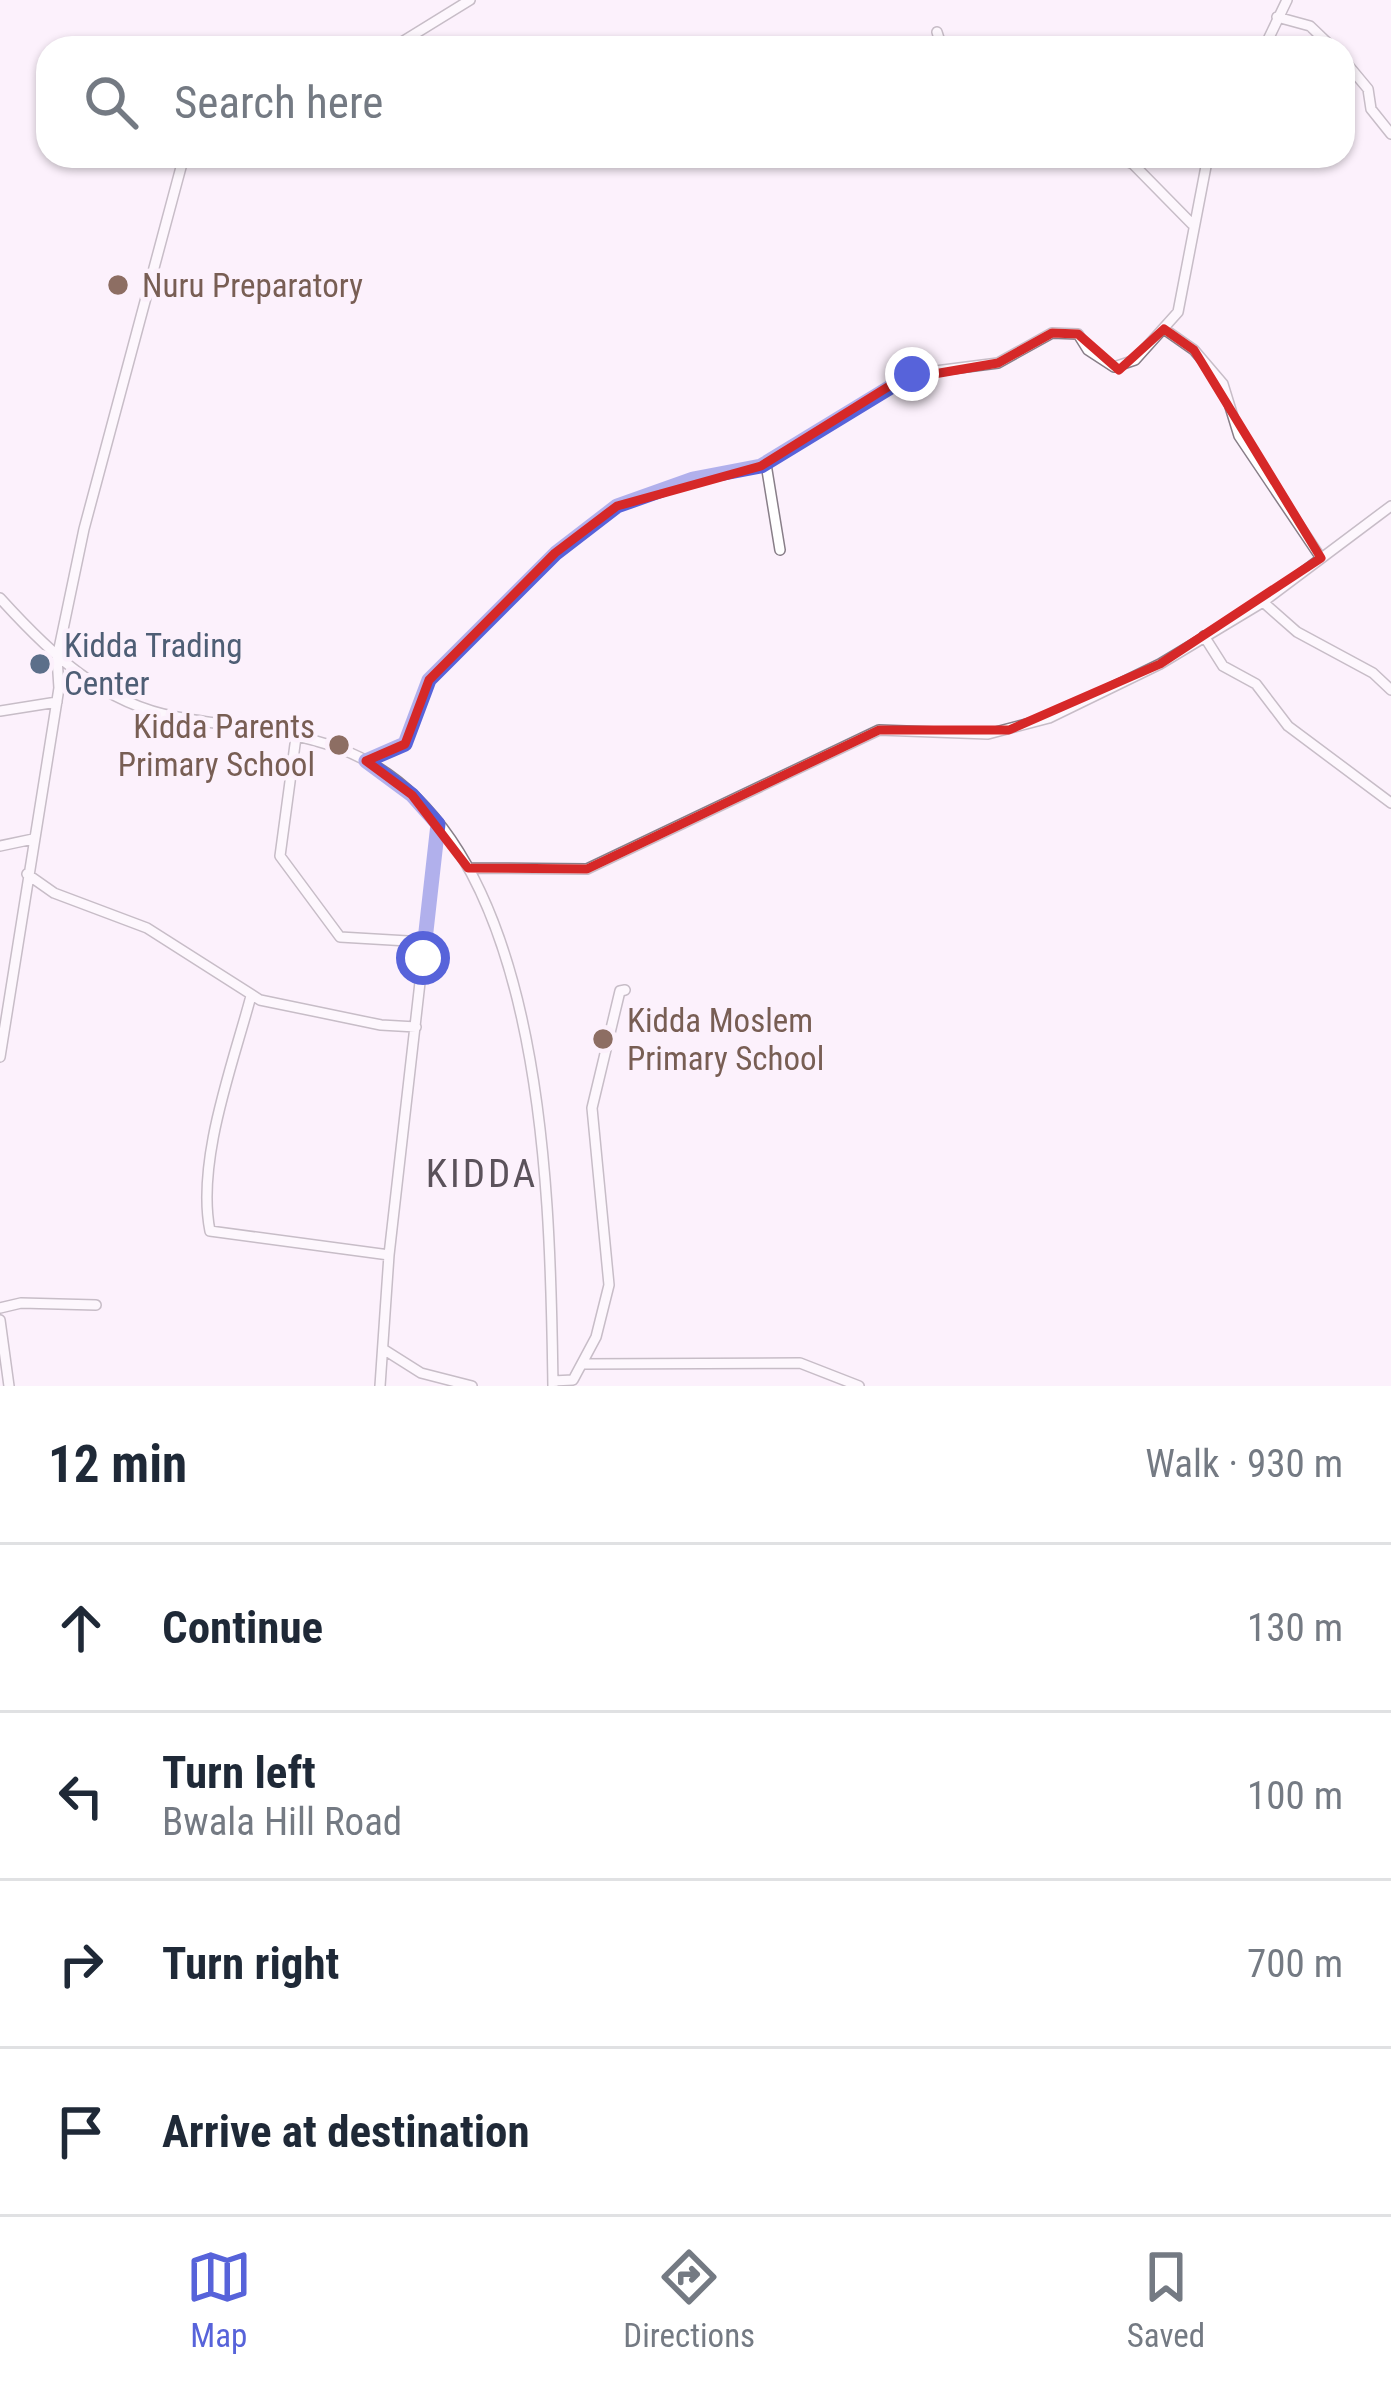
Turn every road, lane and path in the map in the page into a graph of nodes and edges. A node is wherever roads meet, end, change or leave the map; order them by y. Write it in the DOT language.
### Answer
graph roads {
  1 [pos="470,0"];
  2 [pos="1287,0"];
  3 [pos="451,5"];
  4 [pos="1277,17"];
  5 [pos="937,32"];
  6 [pos="408,36"];
  7 [pos="938,36"];
  8 [pos="1269,36"];
  9 [pos="1320,36"];
  10 [pos="1355,73"];
  11 [pos="1391,134"];
  12 [pos="181,168"];
  13 [pos="1137,168"];
  14 [pos="1205,168"];
  15 [pos="1192,224"];
  16 [pos="1164,329"];
  17 [pos="766,464"];
  18 [pos="1391,506"];
  19 [pos="780,550"];
  20 [pos="1321,558"];
  21 [pos="0,598"];
  22 [pos="1263,602"];
  23 [pos="1204,636"];
  24 [pos="57,658"];
  25 [pos="1391,690"];
  26 [pos="57,702"];
  27 [pos="0,711"];
  28 [pos="296,737"];
  29 [pos="366,761"];
  30 [pos="1391,803"];
  31 [pos="438,824"];
  32 [pos="33,839"];
  33 [pos="0,847"];
  34 [pos="469,868"];
  35 [pos="27,874"];
  36 [pos="0,926"];
  37 [pos="18,926"];
  38 [pos="424,942"];
  39 [pos="625,990"];
  40 [pos="251,996"];
  41 [pos="416,1027"];
  42 [pos="0,1057"];
  43 [pos="389,1255"];
  44 [pos="95,1305"];
  45 [pos="0,1308"];
  46 [pos="0,1320"];
  47 [pos="383,1349"];
  48 [pos="583,1364"];
  49 [pos="553,1384"];
  50 [pos="9,1386"];
  51 [pos="380,1386"];
  52 [pos="472,1386"];
  53 [pos="859,1386"];
  1 -- 3 [label="street"];
  2 -- 4 [label="street"];
  3 -- 6 [label="street"];
  4 -- 8 [label="street"];
  4 -- 9 [label="street"];
  5 -- 7 [label="street"];
  10 -- 11 [label="street"];
  12 -- 24 [label="street"];
  13 -- 15 [label="street"];
  14 -- 15 [label="street"];
  15 -- 16 [label="street"];
  16 -- 17 [label="street"];
  16 -- 20 [label="street"];
  17 -- 19 [label="street"];
  17 -- 29 [label="street"];
  18 -- 20 [label="street"];
  20 -- 22 [label="street"];
  21 -- 24 [label="street"];
  22 -- 23 [label="street"];
  22 -- 25 [label="street"];
  23 -- 30 [label="street"];
  23 -- 34 [label="street"];
  24 -- 26 [label="street"];
  24 -- 28 [label="street"];
  26 -- 27 [label="street"];
  26 -- 32 [label="street"];
  28 -- 29 [label="street"];
  28 -- 38 [label="street"];
  29 -- 31 [label="street"];
  31 -- 34 [label="street"];
  31 -- 38 [label="street"];
  32 -- 33 [label="street"];
  32 -- 35 [label="street"];
  34 -- 49 [label="street"];
  35 -- 37 [label="street"];
  35 -- 40 [label="street"];
  36 -- 37 [label="street"];
  37 -- 42 [label="street"];
  38 -- 41 [label="street"];
  39 -- 48 [label="street"];
  40 -- 41 [label="street"];
  40 -- 43 [label="street"];
  41 -- 43 [label="street"];
  43 -- 47 [label="street"];
  44 -- 45 [label="street"];
  46 -- 50 [label="street"];
  47 -- 51 [label="street"];
  47 -- 52 [label="street"];
  48 -- 49 [label="street"];
  48 -- 53 [label="street"];
}
